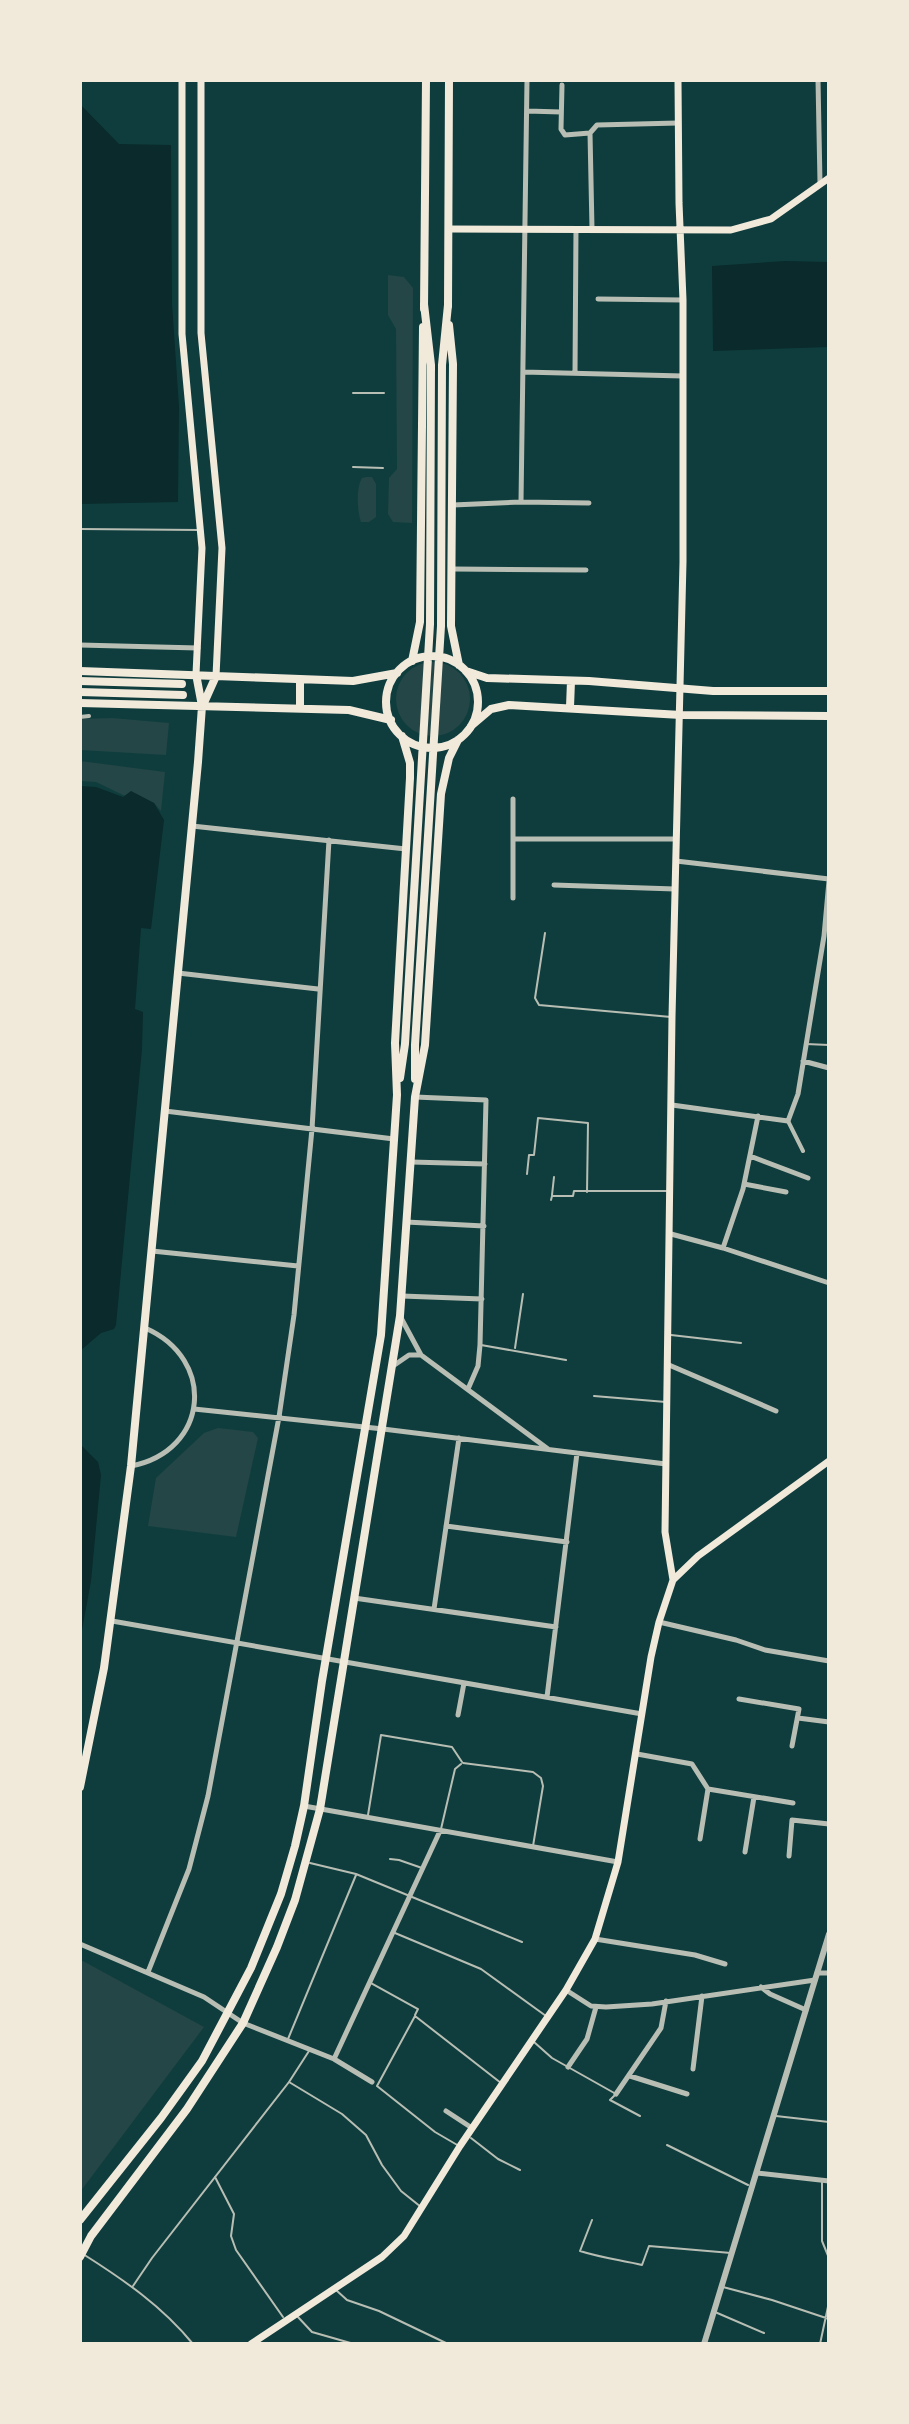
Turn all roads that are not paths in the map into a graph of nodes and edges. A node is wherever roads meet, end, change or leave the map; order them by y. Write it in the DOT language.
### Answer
graph roads {
  1 [pos="182,80"];
  2 [pos="201,80"];
  3 [pos="426,80"];
  4 [pos="449,80"];
  5 [pos="527,80"];
  6 [pos="678,80"];
  7 [pos="818,80"];
  8 [pos="562,85"];
  9 [pos="527,111"];
  10 [pos="561,112"];
  11 [pos="678,123"];
  12 [pos="182,128"];
  13 [pos="201,128"];
  14 [pos="590,133"];
  15 [pos="829,178"];
  16 [pos="820,183"];
  17 [pos="449,229"];
  18 [pos="525,229"];
  19 [pos="576,229"];
  20 [pos="592,229"];
  21 [pos="681,231"];
  22 [pos="598,299"];
  23 [pos="683,300"];
  24 [pos="424,304"];
  25 [pos="448,305"];
  26 [pos="201,333"];
  27 [pos="182,334"];
  28 [pos="523,372"];
  29 [pos="575,373"];
  30 [pos="683,376"];
  31 [pos="353,393"];
  32 [pos="384,393"];
  33 [pos="353,467"];
  34 [pos="383,468"];
  35 [pos="521,502"];
  36 [pos="589,503"];
  37 [pos="453,505"];
  38 [pos="80,529"];
  39 [pos="201,530"];
  40 [pos="220,530"];
  41 [pos="453,569"];
  42 [pos="586,570"];
  43 [pos="80,645"];
  44 [pos="198,648"];
  45 [pos="412,661"];
  46 [pos="463,668"];
  47 [pos="80,671"];
  48 [pos="397,673"];
  49 [pos="196,674"];
  50 [pos="216,676"];
  51 [pos="300,679"];
  52 [pos="80,681"];
  53 [pos="571,681"];
  54 [pos="182,684"];
  55 [pos="681,689"];
  56 [pos="829,691"];
  57 [pos="80,692"];
  58 [pos="183,695"];
  59 [pos="80,703"];
  60 [pos="202,706"];
  61 [pos="570,707"];
  62 [pos="300,708"];
  63 [pos="681,715"];
  64 [pos="89,716"];
  65 [pos="829,716"];
  66 [pos="80,717"];
  67 [pos="391,720"];
  68 [pos="471,726"];
  69 [pos="402,736"];
  70 [pos="458,740"];
  71 [pos="513,799"];
  72 [pos="192,826"];
  73 [pos="513,839"];
  74 [pos="677,839"];
  75 [pos="329,840"];
  76 [pos="407,849"];
  77 [pos="676,861"];
  78 [pos="829,880"];
  79 [pos="554,885"];
  80 [pos="676,889"];
  81 [pos="513,898"];
  82 [pos="545,933"];
  83 [pos="826,937"];
  84 [pos="178,973"];
  85 [pos="318,989"];
  86 [pos="672,1017"];
  87 [pos="805,1043"];
  88 [pos="829,1045"];
  89 [pos="803,1061"];
  90 [pos="829,1068"];
  91 [pos="397,1095"];
  92 [pos="415,1097"];
  93 [pos="672,1105"];
  94 [pos="164,1111"];
  95 [pos="758,1116"];
  96 [pos="788,1121"];
  97 [pos="312,1129"];
  98 [pos="394,1139"];
  99 [pos="803,1151"];
  100 [pos="750,1156"];
  101 [pos="411,1162"];
  102 [pos="485,1164"];
  103 [pos="527,1174"];
  104 [pos="554,1177"];
  105 [pos="808,1178"];
  106 [pos="744,1184"];
  107 [pos="671,1191"];
  108 [pos="587,1192"];
  109 [pos="786,1192"];
  110 [pos="406,1222"];
  111 [pos="484,1226"];
  112 [pos="671,1234"];
  113 [pos="723,1248"];
  114 [pos="151,1251"];
  115 [pos="298,1266"];
  116 [pos="829,1283"];
  117 [pos="523,1294"];
  118 [pos="402,1296"];
  119 [pos="482,1299"];
  120 [pos="400,1316"];
  121 [pos="145,1328"];
  122 [pos="669,1335"];
  123 [pos="741,1343"];
  124 [pos="480,1345"];
  125 [pos="515,1350"];
  126 [pos="421,1355"];
  127 [pos="566,1360"];
  128 [pos="669,1365"];
  129 [pos="393,1366"];
  130 [pos="468,1389"];
  131 [pos="594,1396"];
  132 [pos="667,1402"];
  133 [pos="194,1409"];
  134 [pos="776,1411"];
  135 [pos="279,1417"];
  136 [pos="366,1427"];
  137 [pos="383,1429"];
  138 [pos="459,1438"];
  139 [pos="549,1449"];
  140 [pos="577,1453"];
  141 [pos="829,1461"];
  142 [pos="666,1464"];
  143 [pos="131,1466"];
  144 [pos="825,1469"];
  145 [pos="446,1526"];
  146 [pos="567,1542"];
  147 [pos="673,1580"];
  148 [pos="354,1598"];
  149 [pos="434,1609"];
  150 [pos="112,1621"];
  151 [pos="659,1622"];
  152 [pos="556,1627"];
  153 [pos="235,1643"];
  154 [pos="326,1659"];
  155 [pos="829,1661"];
  156 [pos="343,1662"];
  157 [pos="464,1683"];
  158 [pos="547,1697"];
  159 [pos="739,1699"];
  160 [pos="642,1714"];
  161 [pos="458,1715"];
  162 [pos="798,1718"];
  163 [pos="829,1722"];
  164 [pos="792,1746"];
  165 [pos="637,1754"];
  166 [pos="462,1762"];
  167 [pos="80,1787"];
  168 [pos="708,1789"];
  169 [pos="754,1797"];
  170 [pos="793,1803"];
  171 [pos="304,1806"];
  172 [pos="320,1809"];
  173 [pos="367,1817"];
  174 [pos="829,1824"];
  175 [pos="440,1831"];
  176 [pos="700,1839"];
  177 [pos="533,1847"];
  178 [pos="745,1852"];
  179 [pos="789,1856"];
  180 [pos="390,1859"];
  181 [pos="306,1862"];
  182 [pos="618,1862"];
  183 [pos="423,1869"];
  184 [pos="356,1874"];
  185 [pos="411,1897"];
  186 [pos="394,1933"];
  187 [pos="829,1934"];
  188 [pos="595,1939"];
  189 [pos="522,1942"];
  190 [pos="80,1944"];
  191 [pos="725,1964"];
  192 [pos="148,1972"];
  193 [pos="829,1973"];
  194 [pos="816,1976"];
  195 [pos="371,1983"];
  196 [pos="761,1987"];
  197 [pos="566,1990"];
  198 [pos="702,1996"];
  199 [pos="666,2001"];
  200 [pos="596,2007"];
  201 [pos="806,2010"];
  202 [pos="228,2013"];
  203 [pos="415,2016"];
  204 [pos="547,2016"];
  205 [pos="243,2023"];
  206 [pos="532,2040"];
  207 [pos="287,2041"];
  208 [pos="310,2050"];
  209 [pos="334,2059"];
  210 [pos="568,2067"];
  211 [pos="693,2069"];
  212 [pos="630,2076"];
  213 [pos="289,2082"];
  214 [pos="502,2083"];
  215 [pos="374,2084"];
  216 [pos="616,2094"];
  217 [pos="687,2094"];
  218 [pos="446,2111"];
  219 [pos="640,2116"];
  220 [pos="775,2116"];
  221 [pos="829,2122"];
  222 [pos="469,2132"];
  223 [pos="667,2145"];
  224 [pos="460,2146"];
  225 [pos="520,2170"];
  226 [pos="757,2173"];
  227 [pos="215,2177"];
  228 [pos="825,2180"];
  229 [pos="752,2188"];
  230 [pos="422,2207"];
  231 [pos="80,2220"];
  232 [pos="592,2220"];
  233 [pos="732,2253"];
  234 [pos="81,2255"];
  235 [pos="829,2258"];
  236 [pos="133,2286"];
  237 [pos="721,2287"];
  238 [pos="335,2289"];
  239 [pos="829,2302"];
  240 [pos="714,2312"];
  241 [pos="296,2315"];
  242 [pos="827,2318"];
  243 [pos="286,2321"];
  244 [pos="764,2333"];
  245 [pos="193,2344"];
  246 [pos="251,2344"];
  247 [pos="354,2344"];
  248 [pos="448,2344"];
  249 [pos="704,2344"];
  250 [pos="820,2344"];
  1 -- 12 [label="main road"];
  2 -- 13 [label="main road"];
  3 -- 24 [label="main road"];
  4 -- 17 [label="main road"];
  5 -- 9 [label="street"];
  6 -- 11 [label="main road"];
  7 -- 16 [label="street"];
  8 -- 10 [label="street"];
  9 -- 10 [label="street"];
  9 -- 18 [label="street"];
  10 -- 14 [label="street"];
  11 -- 14 [label="street"];
  11 -- 21 [label="main road"];
  12 -- 13 [label="main road"];
  12 -- 27 [label="main road"];
  13 -- 26 [label="main road"];
  14 -- 20 [label="street"];
  15 -- 16 [label="main road"];
  16 -- 21 [label="main road"];
  17 -- 18 [label="main road"];
  17 -- 25 [label="main road"];
  18 -- 19 [label="main road"];
  18 -- 28 [label="street"];
  19 -- 20 [label="main road"];
  19 -- 29 [label="street"];
  20 -- 21 [label="main road"];
  21 -- 23 [label="main road"];
  22 -- 23 [label="street"];
  23 -- 30 [label="main road"];
  24 -- 45 [label="main road"];
  24 -- 91 [label="main road"];
  25 -- 37 [label="main road"];
  25 -- 92 [label="main road"];
  26 -- 27 [label="main road"];
  26 -- 40 [label="main road"];
  27 -- 39 [label="main road"];
  28 -- 29 [label="street"];
  28 -- 35 [label="street"];
  29 -- 30 [label="street"];
  30 -- 55 [label="main road"];
  31 -- 32 [label="lane"];
  33 -- 34 [label="lane"];
  35 -- 36 [label="street"];
  35 -- 37 [label="street"];
  37 -- 41 [label="main road"];
  38 -- 39 [label="lane"];
  39 -- 40 [label="main road"];
  39 -- 44 [label="main road"];
  40 -- 50 [label="main road"];
  41 -- 42 [label="street"];
  41 -- 46 [label="main road"];
  43 -- 44 [label="street"];
  44 -- 49 [label="main road"];
  45 -- 46 [label="main road"];
  45 -- 48 [label="main road"];
  46 -- 53 [label="main road"];
  46 -- 68 [label="main road"];
  47 -- 49 [label="main road"];
  48 -- 51 [label="main road"];
  48 -- 67 [label="main road"];
  49 -- 50 [label="main road"];
  49 -- 60 [label="main road"];
  50 -- 51 [label="main road"];
  50 -- 60 [label="main road"];
  51 -- 62 [label="main road"];
  52 -- 54 [label="main road"];
  53 -- 55 [label="main road"];
  53 -- 61 [label="main road"];
  55 -- 56 [label="main road"];
  55 -- 63 [label="main road"];
  57 -- 58 [label="main road"];
  59 -- 60 [label="main road"];
  60 -- 62 [label="main road"];
  60 -- 72 [label="main road"];
  61 -- 63 [label="main road"];
  61 -- 68 [label="main road"];
  62 -- 67 [label="main road"];
  63 -- 65 [label="main road"];
  63 -- 74 [label="main road"];
  64 -- 66 [label="street"];
  67 -- 69 [label="main road"];
  68 -- 70 [label="main road"];
  69 -- 70 [label="main road"];
  69 -- 76 [label="main road"];
  70 -- 92 [label="main road"];
  71 -- 73 [label="street"];
  72 -- 75 [label="street"];
  72 -- 84 [label="main road"];
  73 -- 74 [label="street"];
  73 -- 81 [label="street"];
  74 -- 77 [label="main road"];
  75 -- 76 [label="street"];
  75 -- 85 [label="street"];
  76 -- 91 [label="main road"];
  77 -- 78 [label="street"];
  77 -- 80 [label="main road"];
  78 -- 83 [label="street"];
  79 -- 80 [label="street"];
  80 -- 86 [label="main road"];
  82 -- 86 [label="lane"];
  83 -- 87 [label="street"];
  84 -- 85 [label="street"];
  84 -- 94 [label="main road"];
  85 -- 97 [label="street"];
  86 -- 93 [label="main road"];
  87 -- 88 [label="lane"];
  87 -- 89 [label="street"];
  89 -- 90 [label="street"];
  89 -- 96 [label="street"];
  91 -- 98 [label="main road"];
  92 -- 101 [label="main road"];
  92 -- 102 [label="street"];
  93 -- 95 [label="street"];
  93 -- 107 [label="main road"];
  94 -- 97 [label="street"];
  94 -- 114 [label="main road"];
  95 -- 96 [label="street"];
  95 -- 100 [label="street"];
  96 -- 99 [label="street"];
  97 -- 98 [label="street"];
  97 -- 115 [label="street"];
  98 -- 136 [label="main road"];
  100 -- 105 [label="street"];
  100 -- 106 [label="street"];
  101 -- 102 [label="street"];
  101 -- 110 [label="main road"];
  102 -- 111 [label="street"];
  103 -- 108 [label="lane"];
  104 -- 108 [label="lane"];
  106 -- 109 [label="street"];
  106 -- 113 [label="street"];
  107 -- 108 [label="lane"];
  107 -- 112 [label="main road"];
  110 -- 111 [label="street"];
  110 -- 118 [label="main road"];
  111 -- 119 [label="street"];
  112 -- 113 [label="street"];
  112 -- 122 [label="main road"];
  113 -- 116 [label="street"];
  114 -- 115 [label="street"];
  114 -- 121 [label="main road"];
  115 -- 135 [label="street"];
  117 -- 125 [label="lane"];
  118 -- 119 [label="street"];
  118 -- 120 [label="main road"];
  119 -- 124 [label="street"];
  120 -- 126 [label="street"];
  120 -- 129 [label="main road"];
  121 -- 133 [label="street"];
  121 -- 143 [label="main road"];
  122 -- 123 [label="lane"];
  122 -- 128 [label="main road"];
  124 -- 125 [label="lane"];
  124 -- 130 [label="street"];
  125 -- 127 [label="lane"];
  126 -- 129 [label="street"];
  126 -- 130 [label="street"];
  128 -- 132 [label="main road"];
  128 -- 134 [label="street"];
  129 -- 137 [label="main road"];
  130 -- 139 [label="street"];
  131 -- 132 [label="lane"];
  132 -- 142 [label="main road"];
  133 -- 135 [label="street"];
  133 -- 143 [label="street"];
  135 -- 136 [label="street"];
  135 -- 153 [label="street"];
  136 -- 137 [label="street"];
  136 -- 154 [label="main road"];
  137 -- 138 [label="street"];
  137 -- 148 [label="main road"];
  138 -- 139 [label="street"];
  138 -- 145 [label="street"];
  139 -- 140 [label="street"];
  140 -- 142 [label="street"];
  140 -- 146 [label="street"];
  141 -- 144 [label="main road"];
  142 -- 147 [label="main road"];
  143 -- 150 [label="main road"];
  144 -- 147 [label="main road"];
  145 -- 146 [label="street"];
  145 -- 149 [label="street"];
  146 -- 152 [label="street"];
  147 -- 151 [label="main road"];
  148 -- 149 [label="street"];
  148 -- 156 [label="main road"];
  149 -- 152 [label="street"];
  150 -- 153 [label="street"];
  150 -- 167 [label="main road"];
  151 -- 155 [label="street"];
  151 -- 160 [label="main road"];
  152 -- 158 [label="street"];
  153 -- 154 [label="street"];
  153 -- 192 [label="street"];
  154 -- 156 [label="street"];
  154 -- 171 [label="main road"];
  156 -- 157 [label="street"];
  156 -- 172 [label="main road"];
  157 -- 158 [label="street"];
  157 -- 161 [label="street"];
  158 -- 160 [label="street"];
  159 -- 162 [label="street"];
  160 -- 165 [label="main road"];
  162 -- 163 [label="street"];
  162 -- 164 [label="street"];
  165 -- 168 [label="street"];
  165 -- 182 [label="main road"];
  166 -- 173 [label="lane"];
  166 -- 175 [label="lane"];
  166 -- 177 [label="lane"];
  168 -- 169 [label="street"];
  168 -- 176 [label="street"];
  169 -- 170 [label="street"];
  169 -- 178 [label="street"];
  171 -- 172 [label="street"];
  171 -- 202 [label="main road"];
  172 -- 173 [label="street"];
  172 -- 181 [label="main road"];
  173 -- 175 [label="street"];
  174 -- 179 [label="street"];
  175 -- 177 [label="street"];
  175 -- 183 [label="street"];
  177 -- 182 [label="street"];
  180 -- 183 [label="lane"];
  181 -- 184 [label="lane"];
  181 -- 205 [label="main road"];
  182 -- 188 [label="main road"];
  183 -- 185 [label="street"];
  184 -- 185 [label="lane"];
  184 -- 207 [label="lane"];
  185 -- 186 [label="street"];
  185 -- 189 [label="lane"];
  186 -- 195 [label="street"];
  186 -- 204 [label="lane"];
  187 -- 194 [label="street"];
  188 -- 191 [label="street"];
  188 -- 197 [label="main road"];
  190 -- 192 [label="street"];
  192 -- 202 [label="street"];
  193 -- 194 [label="street"];
  194 -- 196 [label="street"];
  194 -- 201 [label="street"];
  195 -- 203 [label="lane"];
  195 -- 209 [label="street"];
  196 -- 198 [label="street"];
  196 -- 201 [label="street"];
  197 -- 200 [label="street"];
  197 -- 204 [label="main road"];
  198 -- 199 [label="street"];
  198 -- 211 [label="street"];
  199 -- 200 [label="street"];
  199 -- 212 [label="street"];
  200 -- 210 [label="street"];
  201 -- 220 [label="street"];
  202 -- 205 [label="street"];
  202 -- 231 [label="main road"];
  203 -- 214 [label="lane"];
  203 -- 215 [label="lane"];
  204 -- 206 [label="main road"];
  205 -- 207 [label="street"];
  205 -- 234 [label="main road"];
  206 -- 210 [label="lane"];
  206 -- 214 [label="main road"];
  207 -- 208 [label="street"];
  208 -- 209 [label="street"];
  208 -- 213 [label="lane"];
  209 -- 215 [label="street"];
  210 -- 216 [label="lane"];
  212 -- 216 [label="street"];
  212 -- 217 [label="street"];
  213 -- 227 [label="lane"];
  213 -- 230 [label="lane"];
  214 -- 222 [label="main road"];
  215 -- 224 [label="lane"];
  216 -- 219 [label="lane"];
  218 -- 222 [label="street"];
  220 -- 221 [label="lane"];
  220 -- 226 [label="street"];
  222 -- 224 [label="main road"];
  222 -- 225 [label="lane"];
  223 -- 229 [label="lane"];
  224 -- 230 [label="main road"];
  226 -- 228 [label="street"];
  226 -- 229 [label="street"];
  227 -- 236 [label="lane"];
  227 -- 243 [label="lane"];
  228 -- 235 [label="lane"];
  229 -- 233 [label="street"];
  230 -- 238 [label="main road"];
  232 -- 233 [label="lane"];
  233 -- 237 [label="street"];
  234 -- 236 [label="lane"];
  236 -- 245 [label="lane"];
  237 -- 240 [label="street"];
  237 -- 242 [label="lane"];
  238 -- 241 [label="main road"];
  238 -- 248 [label="lane"];
  239 -- 242 [label="lane"];
  240 -- 244 [label="lane"];
  240 -- 249 [label="street"];
  241 -- 243 [label="main road"];
  241 -- 247 [label="lane"];
  242 -- 250 [label="lane"];
  243 -- 246 [label="main road"];
}
